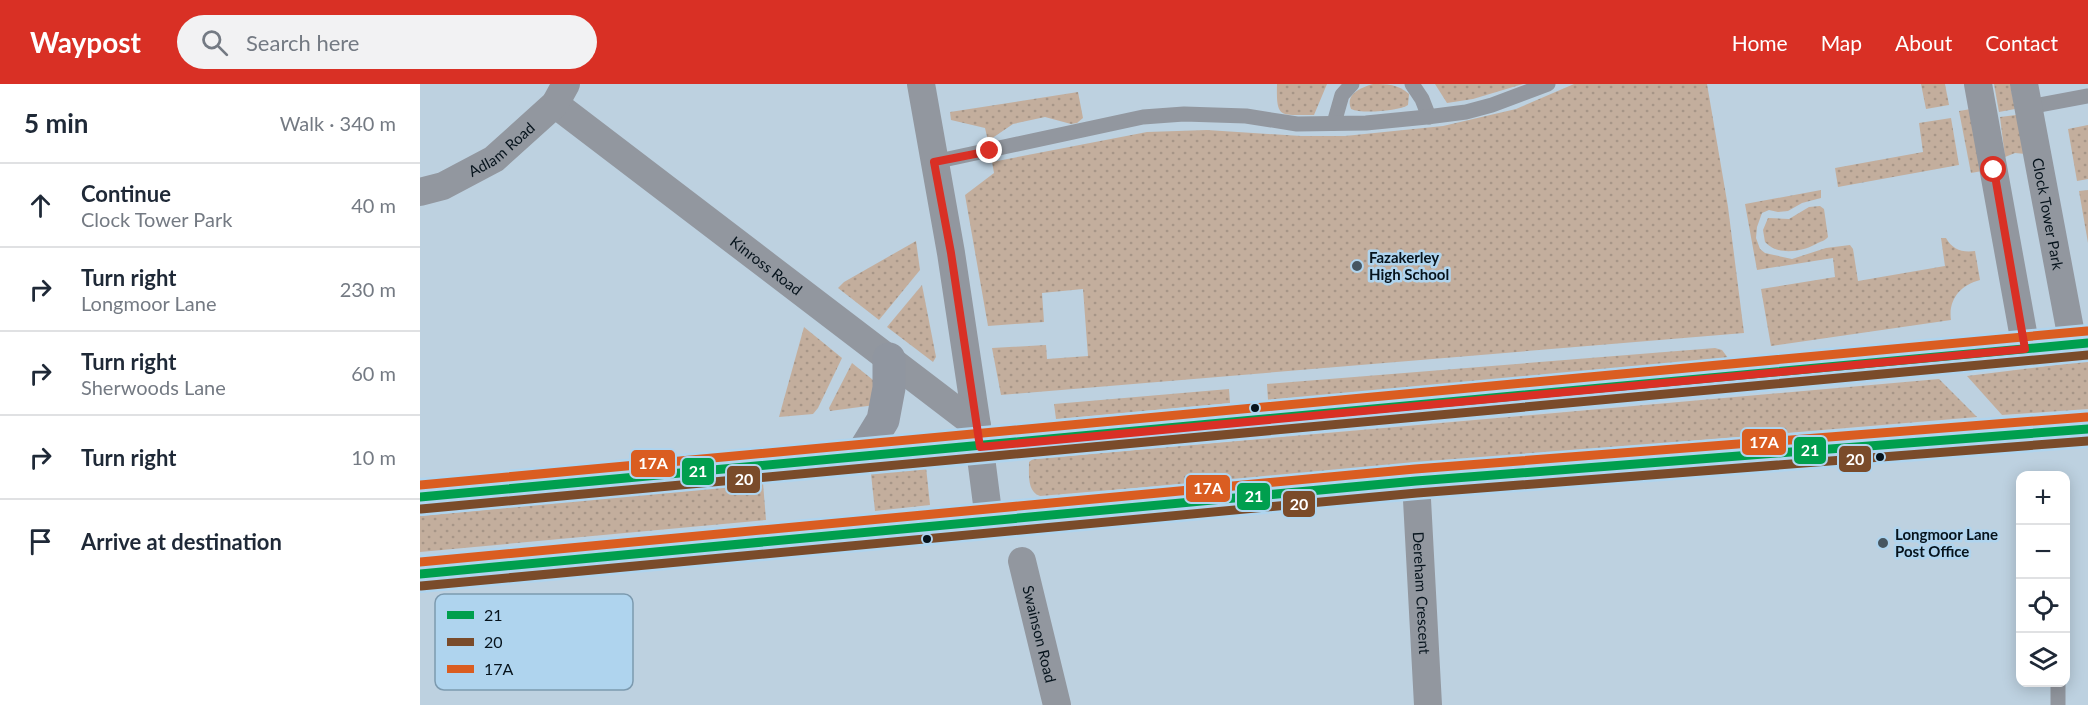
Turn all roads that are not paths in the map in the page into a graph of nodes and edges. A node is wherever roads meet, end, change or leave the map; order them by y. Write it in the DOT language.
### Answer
graph roads {
  1 [pos="921,84"];
  2 [pos="1352,84"];
  3 [pos="1412,84"];
  4 [pos="1548,84"];
  5 [pos="1978,84"];
  6 [pos="560,94"];
  7 [pos="2026,96"];
  8 [pos="2088,96"];
  9 [pos="1429,117"];
  10 [pos="1335,123"];
  11 [pos="934,162"];
  12 [pos="2038,162"];
  13 [pos="1994,170"];
  14 [pos="420,192"];
  15 [pos="2080,344"];
  16 [pos="2025,349"];
  17 [pos="889,359"];
  18 [pos="2088,429"];
  19 [pos="978,436"];
  20 [pos="861,456"];
  21 [pos="1416,481"];
  22 [pos="420,497"];
  23 [pos="989,519"];
  24 [pos="1022,561"];
  25 [pos="420,574"];
  26 [pos="2058,687"];
  27 [pos="1057,705"];
  28 [pos="1428,705"];
  29 [pos="2058,705"];
  1 -- 11 [label="street"];
  2 -- 10 [label="lane"];
  3 -- 9 [label="lane"];
  4 -- 9 [label="lane"];
  5 -- 13 [label="street"];
  6 -- 14 [label="street, Adlam Road"];
  6 -- 17 [label="street, Kinross Road"];
  7 -- 8 [label="lane"];
  7 -- 12 [label="street, Clock Tower Park"];
  9 -- 10 [label="lane"];
  10 -- 11 [label="lane"];
  11 -- 19 [label="street"];
  12 -- 13 [label="street"];
  12 -- 15 [label="street, Clock Tower Park"];
  13 -- 16 [label="street"];
  15 -- 16 [label="main road"];
  16 -- 19 [label="main road"];
  17 -- 19 [label="street, Kinross Road"];
  17 -- 20 [label="main road"];
  18 -- 21 [label="main road"];
  19 -- 20 [label="main road"];
  19 -- 23 [label="street"];
  20 -- 22 [label="main road"];
  21 -- 23 [label="main road"];
  21 -- 28 [label="street, Dereham Crescent"];
  23 -- 25 [label="main road"];
  24 -- 27 [label="street, Swainson Road"];
  26 -- 29 [label="lane"];
}
